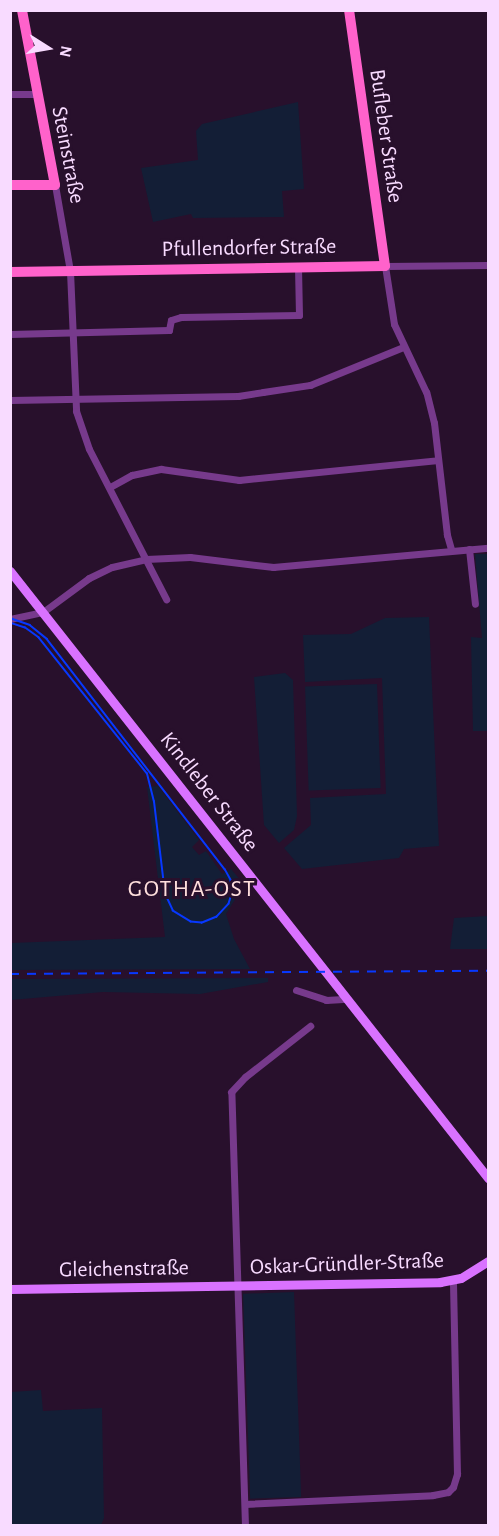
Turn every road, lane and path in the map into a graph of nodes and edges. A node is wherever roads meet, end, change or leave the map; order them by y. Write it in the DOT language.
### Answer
graph roads {
  1 [pos="22,10"];
  2 [pos="349,10"];
  3 [pos="10,94"];
  4 [pos="37,94"];
  5 [pos="10,185"];
  6 [pos="55,185"];
  7 [pos="489,265"];
  8 [pos="298,266"];
  9 [pos="385,266"];
  10 [pos="70,271"];
  11 [pos="10,272"];
  12 [pos="71,332"];
  13 [pos="10,334"];
  14 [pos="403,347"];
  15 [pos="75,399"];
  16 [pos="10,400"];
  17 [pos="438,460"];
  18 [pos="110,487"];
  19 [pos="489,548"];
  20 [pos="451,549"];
  21 [pos="469,549"];
  22 [pos="146,559"];
  23 [pos="10,571"];
  24 [pos="166,599"];
  25 [pos="475,604"];
  26 [pos="43,612"];
  27 [pos="10,619"];
  28 [pos="296,990"];
  29 [pos="343,999"];
  30 [pos="310,1026"];
  31 [pos="489,1178"];
  32 [pos="489,1261"];
  33 [pos="453,1281"];
  34 [pos="238,1287"];
  35 [pos="10,1289"];
  36 [pos="245,1504"];
  37 [pos="245,1526"];
  1 -- 4 [label="main road, Steinstraße"];
  2 -- 9 [label="main road, Bufleber Straße"];
  3 -- 4 [label="street"];
  4 -- 6 [label="main road, Steinstraße"];
  5 -- 6 [label="main road"];
  6 -- 10 [label="street, Steinstraße"];
  7 -- 9 [label="street, Pfullendorfer Straße"];
  8 -- 9 [label="main road, Pfullendorfer Straße"];
  8 -- 10 [label="main road, Pfullendorfer Straße"];
  8 -- 12 [label="street"];
  9 -- 14 [label="street"];
  10 -- 11 [label="main road, Pfullendorfer Straße"];
  10 -- 12 [label="street, Steinstraße"];
  12 -- 13 [label="street"];
  12 -- 15 [label="street, Steinstraße"];
  14 -- 15 [label="street"];
  14 -- 17 [label="street"];
  15 -- 16 [label="street"];
  15 -- 18 [label="street, Steinstraße"];
  17 -- 18 [label="street"];
  17 -- 20 [label="street"];
  18 -- 22 [label="street, Steinstraße"];
  19 -- 21 [label="street"];
  20 -- 21 [label="street"];
  20 -- 22 [label="street"];
  21 -- 25 [label="street"];
  22 -- 24 [label="street, Steinstraße"];
  22 -- 26 [label="street"];
  23 -- 26 [label="main road, Kindleber Straße"];
  26 -- 27 [label="street"];
  26 -- 31 [label="main road, Kindleber Straße"];
  28 -- 29 [label="street"];
  30 -- 34 [label="street"];
  32 -- 33 [label="main road, Oskar-Gründler-Straße"];
  33 -- 34 [label="main road, Oskar-Gründler-Straße"];
  33 -- 36 [label="street"];
  34 -- 35 [label="main road, Gleichenstraße"];
  34 -- 36 [label="street"];
  36 -- 37 [label="street"];
}
